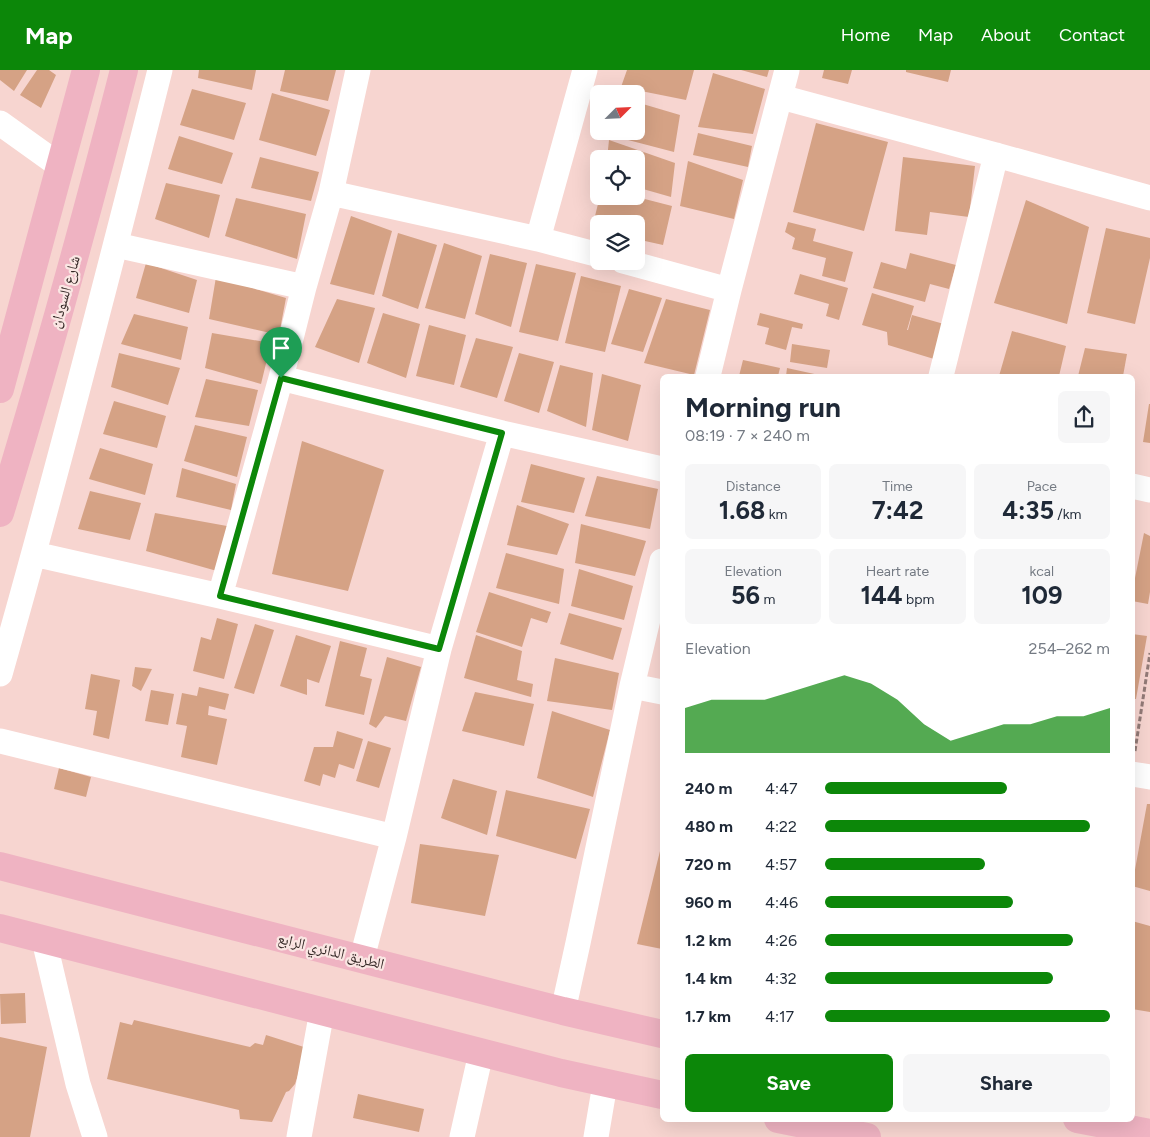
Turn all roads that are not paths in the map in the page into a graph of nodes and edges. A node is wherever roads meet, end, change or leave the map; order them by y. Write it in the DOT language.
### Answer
graph roads {
  1 [pos="86,70"];
  2 [pos="124,70"];
  3 [pos="160,70"];
  4 [pos="358,70"];
  5 [pos="585,70"];
  6 [pos="787,70"];
  7 [pos="780,97"];
  8 [pos="0,123"];
  9 [pos="996,156"];
  10 [pos="60,166"];
  11 [pos="331,193"];
  12 [pos="1150,198"];
  13 [pos="538,239"];
  14 [pos="116,245"];
  15 [pos="590,253"];
  16 [pos="645,267"];
  17 [pos="304,287"];
  18 [pos="730,290"];
  19 [pos="709,374"];
  20 [pos="942,374"];
  21 [pos="281,378"];
  22 [pos="0,389"];
  23 [pos="502,433"];
  24 [pos="660,469"];
  25 [pos="1135,487"];
  26 [pos="1150,490"];
  27 [pos="0,513"];
  28 [pos="34,554"];
  29 [pos="660,569"];
  30 [pos="220,596"];
  31 [pos="439,649"];
  32 [pos="0,674"];
  33 [pos="632,686"];
  34 [pos="660,692"];
  35 [pos="0,741"];
  36 [pos="1135,767"];
  37 [pos="1150,777"];
  38 [pos="394,837"];
  39 [pos="0,844"];
  40 [pos="0,866"];
  41 [pos="36,874"];
  42 [pos="0,928"];
  43 [pos="44,940"];
  44 [pos="362,958"];
  45 [pos="322,1011"];
  46 [pos="563,1011"];
  47 [pos="660,1034"];
  48 [pos="481,1053"];
  49 [pos="605,1084"];
  50 [pos="660,1095"];
  51 [pos="793,1122"];
  52 [pos="1092,1122"];
  53 [pos="1150,1133"];
  54 [pos="95,1137"];
  55 [pos="299,1137"];
  56 [pos="462,1137"];
  57 [pos="596,1137"];
  58 [pos="867,1137"];
  1 -- 10 [label="main road"];
  2 -- 27 [label="main road, شارع السودان"];
  3 -- 14 [label="street"];
  4 -- 11 [label="street"];
  5 -- 13 [label="street"];
  6 -- 7 [label="street"];
  7 -- 9 [label="street"];
  7 -- 18 [label="street"];
  8 -- 10 [label="street"];
  9 -- 12 [label="street"];
  9 -- 20 [label="street"];
  10 -- 22 [label="main road"];
  11 -- 13 [label="street"];
  11 -- 17 [label="street"];
  13 -- 15 [label="street"];
  14 -- 17 [label="street"];
  14 -- 28 [label="street"];
  16 -- 18 [label="street"];
  17 -- 21 [label="street"];
  18 -- 19 [label="street"];
  21 -- 23 [label="street"];
  21 -- 30 [label="street"];
  23 -- 24 [label="street"];
  23 -- 31 [label="street"];
  25 -- 26 [label="street"];
  28 -- 30 [label="street"];
  28 -- 32 [label="street"];
  29 -- 33 [label="street"];
  30 -- 31 [label="street"];
  31 -- 38 [label="street"];
  33 -- 34 [label="street"];
  33 -- 46 [label="street"];
  35 -- 38 [label="street"];
  36 -- 37 [label="street"];
  38 -- 44 [label="street"];
  39 -- 41 [label="main road"];
  40 -- 41 [label="main road, الطريق الدائري الرابع"];
  41 -- 44 [label="main road, الطريق الدائري الرابع"];
  42 -- 43 [label="main road"];
  43 -- 45 [label="main road"];
  43 -- 54 [label="street"];
  44 -- 46 [label="main road, الطريق الدائري الرابع"];
  45 -- 48 [label="main road"];
  45 -- 55 [label="street"];
  46 -- 47 [label="main road, الطريق الدائري الرابع"];
  48 -- 49 [label="main road"];
  48 -- 56 [label="street"];
  49 -- 50 [label="main road"];
  49 -- 57 [label="street"];
  51 -- 58 [label="main road"];
  52 -- 53 [label="main road"];
}
